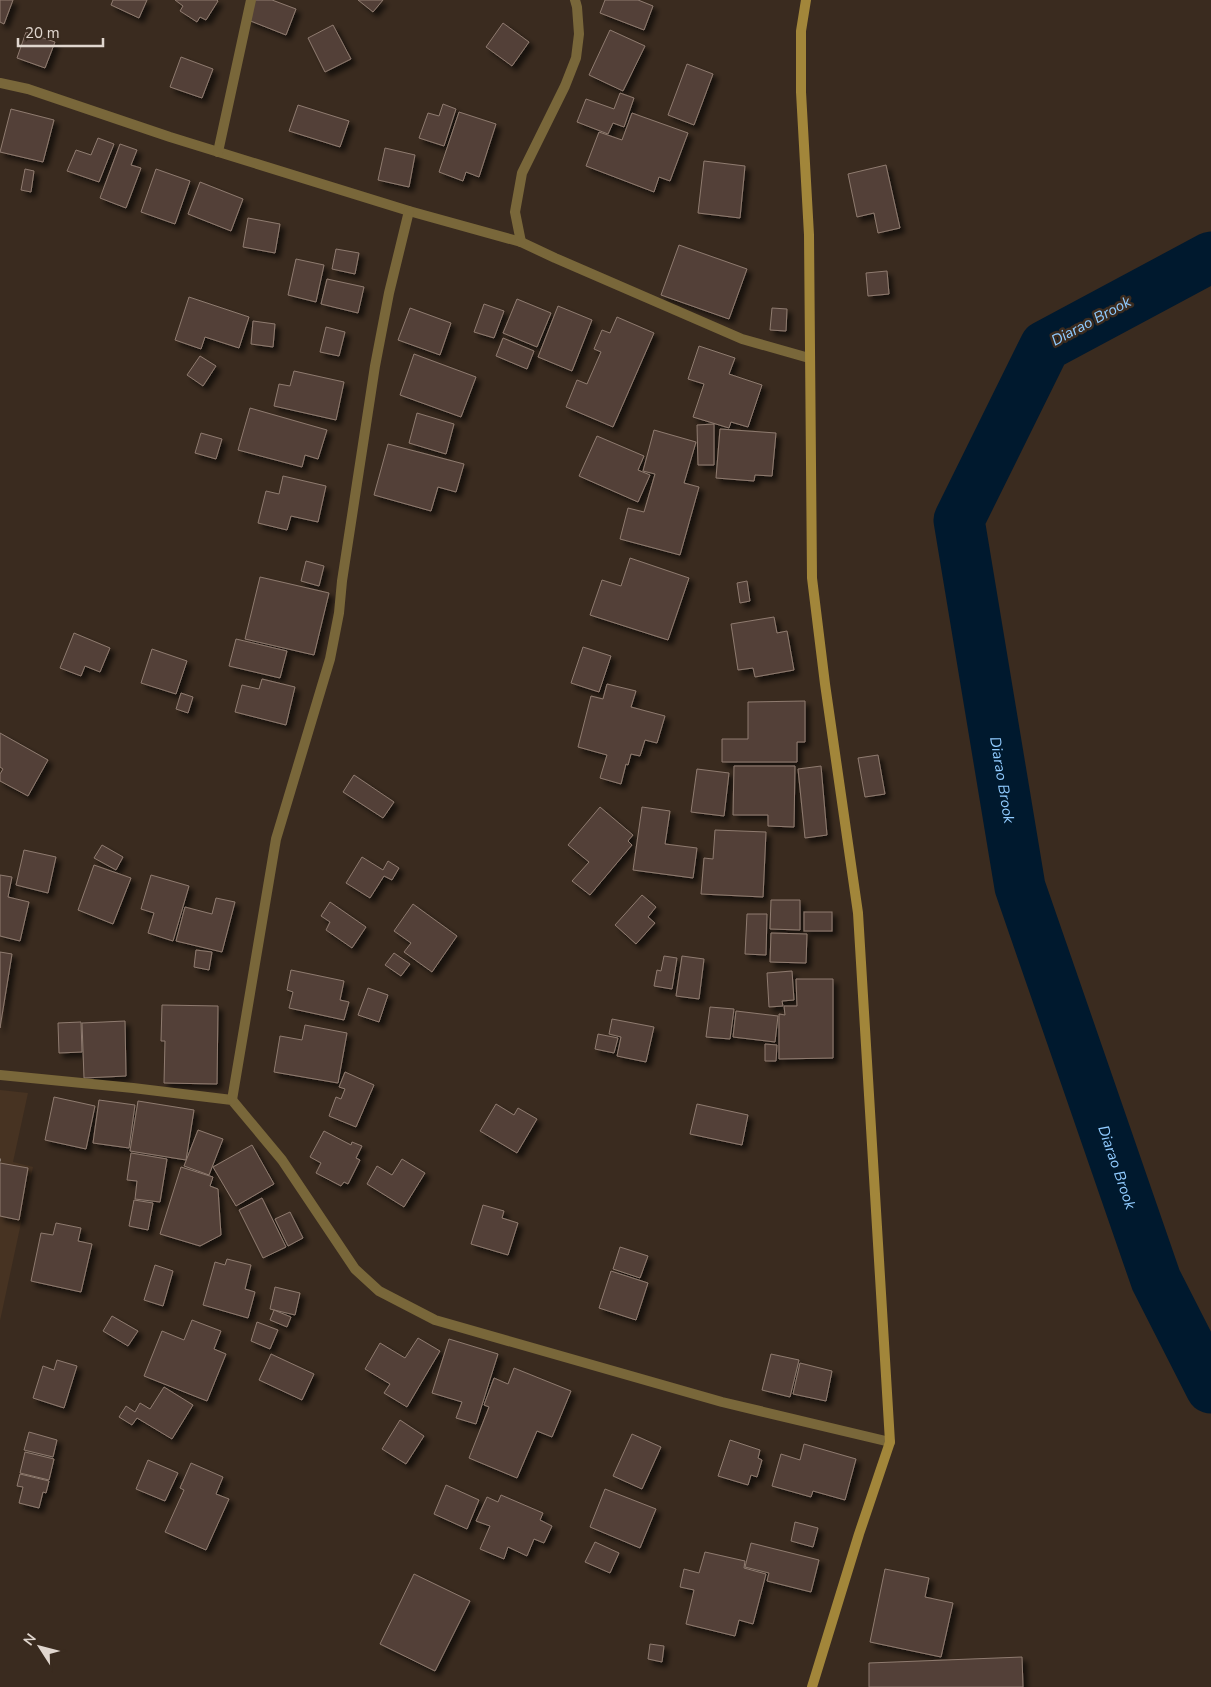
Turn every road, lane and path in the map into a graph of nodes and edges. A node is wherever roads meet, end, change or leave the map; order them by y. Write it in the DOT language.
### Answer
graph roads {
  1 [pos="251,0"];
  2 [pos="575,0"];
  3 [pos="806,0"];
  4 [pos="0,83"];
  5 [pos="218,152"];
  6 [pos="408,211"];
  7 [pos="521,242"];
  8 [pos="810,358"];
  9 [pos="0,1075"];
  10 [pos="232,1100"];
  11 [pos="890,1442"];
  12 [pos="812,1687"];
  1 -- 5 [label="street"];
  2 -- 7 [label="street"];
  3 -- 8 [label="street"];
  4 -- 5 [label="street"];
  5 -- 6 [label="street"];
  6 -- 7 [label="street"];
  6 -- 10 [label="street"];
  7 -- 8 [label="street"];
  8 -- 11 [label="street"];
  9 -- 10 [label="street"];
  10 -- 11 [label="street"];
  11 -- 12 [label="street"];
}
